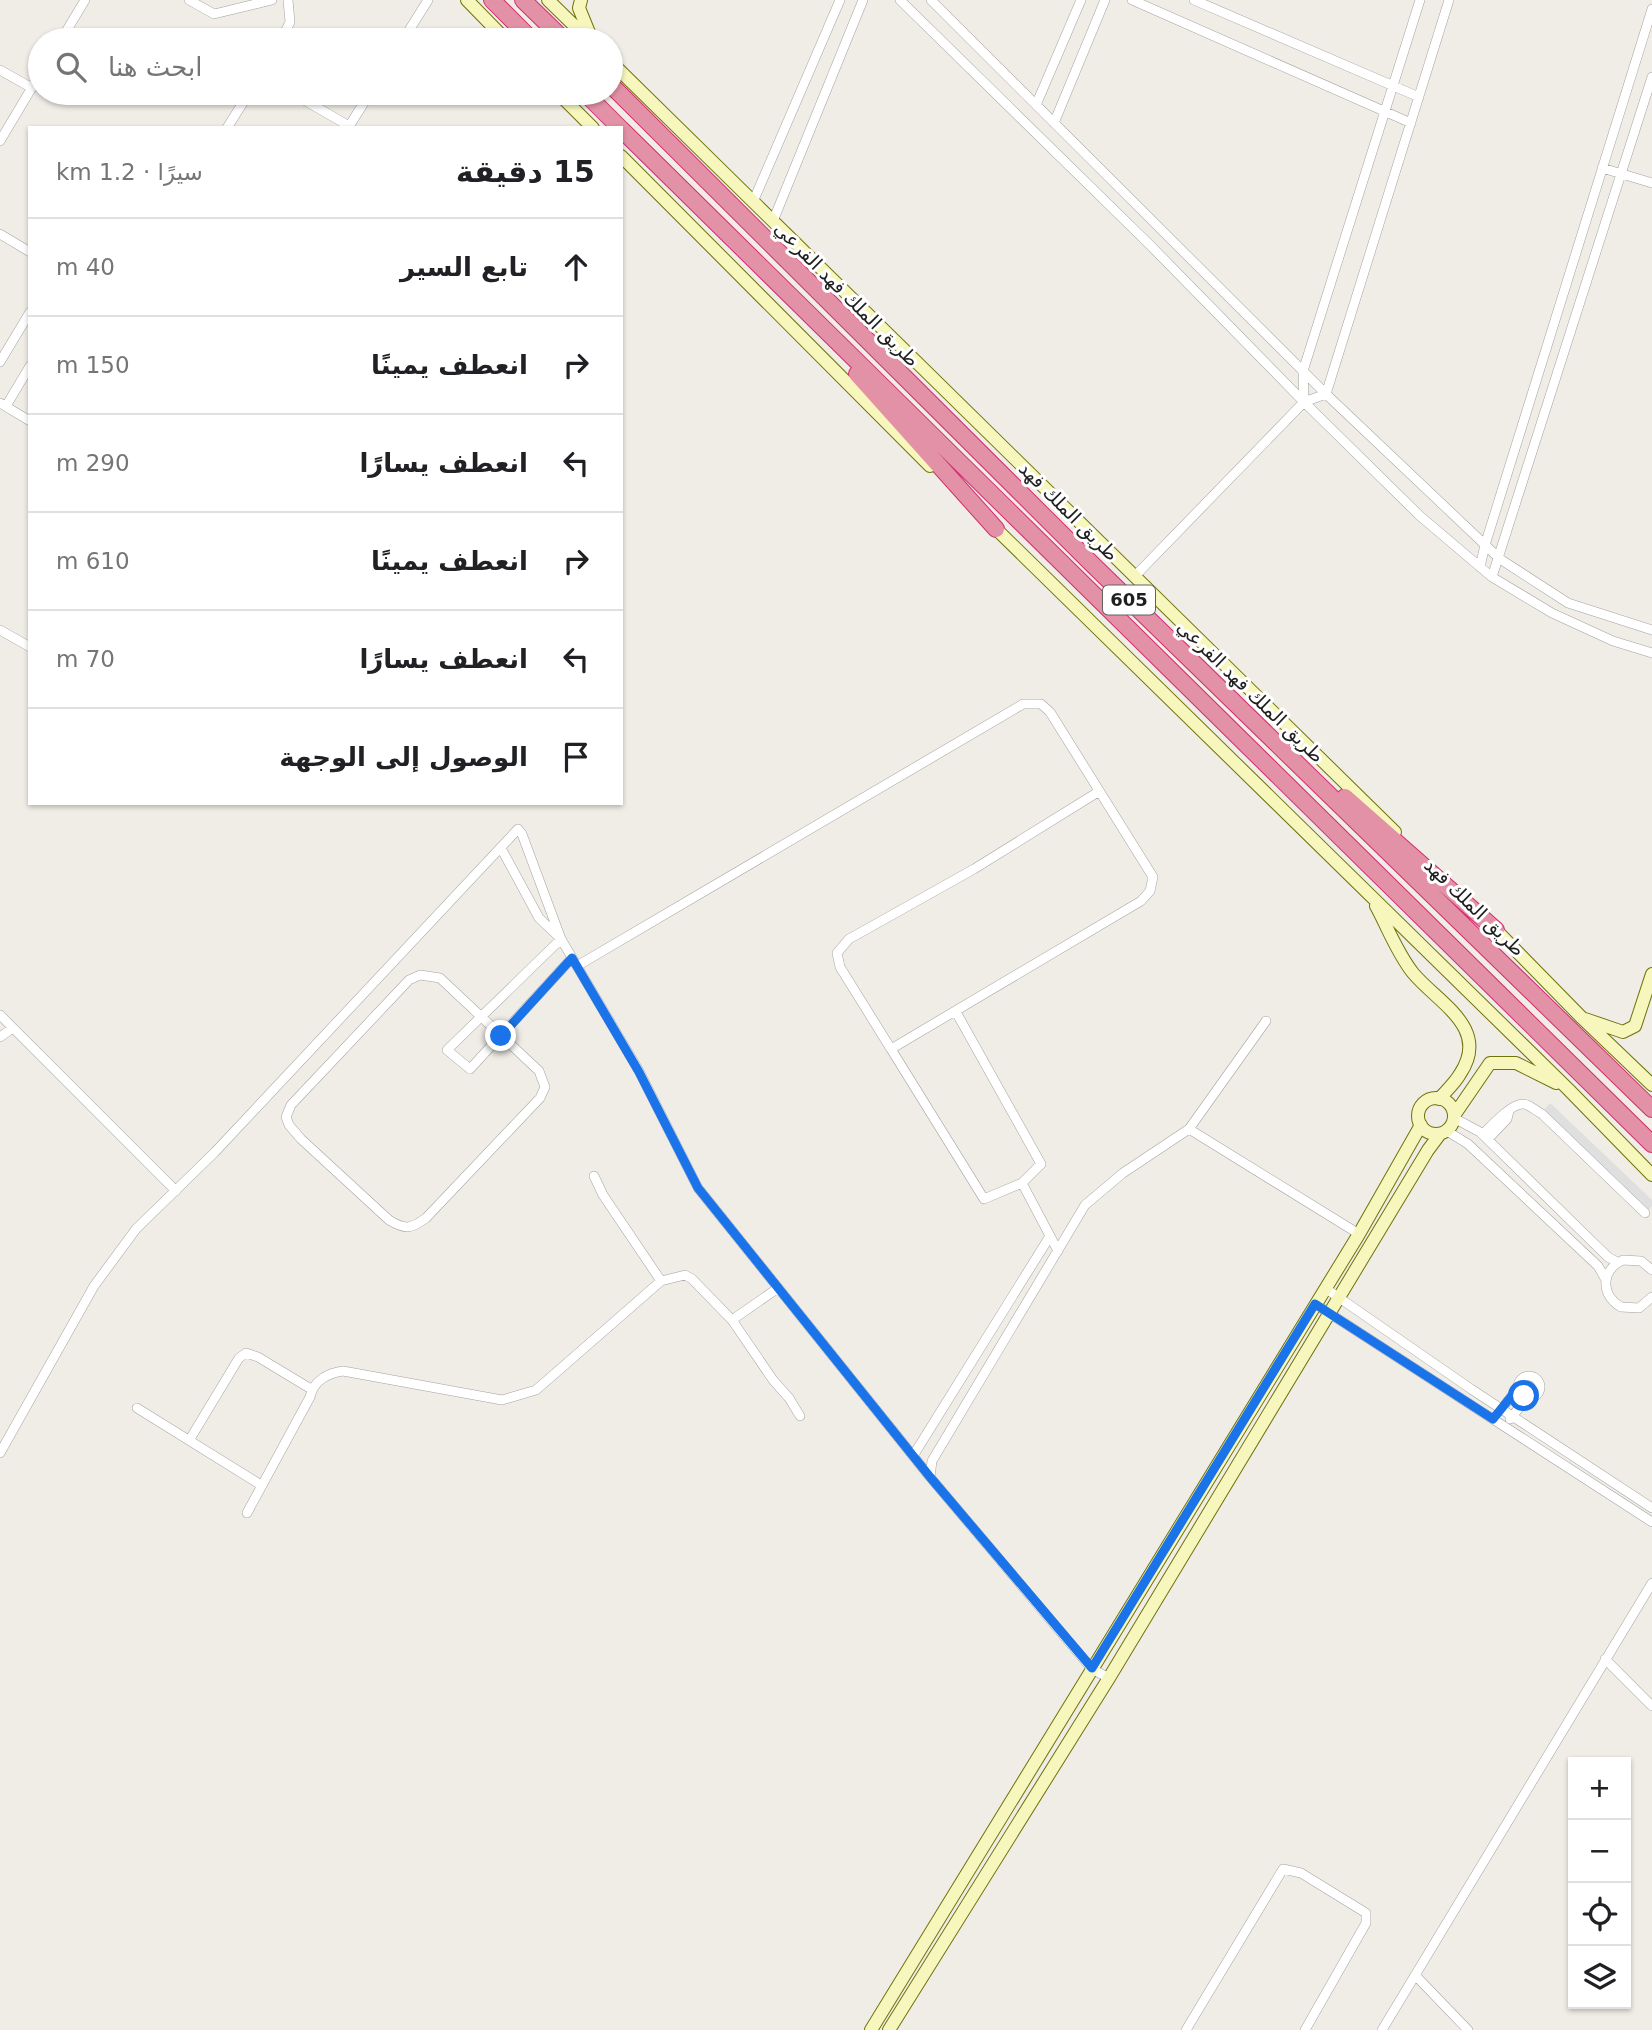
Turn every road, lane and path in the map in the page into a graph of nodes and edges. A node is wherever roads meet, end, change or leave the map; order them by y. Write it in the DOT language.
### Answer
graph roads {
  1 [pos="85,0"];
  2 [pos="190,0"];
  3 [pos="272,0"];
  4 [pos="288,0"];
  5 [pos="428,0"];
  6 [pos="467,0"];
  7 [pos="492,0"];
  8 [pos="523,0"];
  9 [pos="548,0"];
  10 [pos="581,0"];
  11 [pos="840,0"];
  12 [pos="863,0"];
  13 [pos="900,0"];
  14 [pos="931,0"];
  15 [pos="1082,0"];
  16 [pos="1105,0"];
  17 [pos="1132,0"];
  18 [pos="1194,0"];
  19 [pos="1420,0"];
  20 [pos="1449,0"];
  21 [pos="1652,9"];
  22 [pos="68,28"];
  23 [pos="287,28"];
  24 [pos="410,28"];
  25 [pos="494,28"];
  26 [pos="520,28"];
  27 [pos="552,28"];
  28 [pos="577,28"];
  29 [pos="586,28"];
  30 [pos="0,70"];
  31 [pos="623,74"];
  32 [pos="1652,76"];
  33 [pos="28,86"];
  34 [pos="1393,86"];
  35 [pos="28,95"];
  36 [pos="623,97"];
  37 [pos="1419,97"];
  38 [pos="241,105"];
  39 [pos="312,105"];
  40 [pos="363,105"];
  41 [pos="570,105"];
  42 [pos="597,105"];
  43 [pos="1036,105"];
  44 [pos="1385,111"];
  45 [pos="1054,123"];
  46 [pos="1411,123"];
  47 [pos="228,126"];
  48 [pos="347,126"];
  49 [pos="350,126"];
  50 [pos="591,126"];
  51 [pos="619,126"];
  52 [pos="623,130"];
  53 [pos="0,141"];
  54 [pos="623,158"];
  55 [pos="1602,168"];
  56 [pos="1622,174"];
  57 [pos="1652,183"];
  58 [pos="753,202"];
  59 [pos="773,221"];
  60 [pos="0,234"];
  61 [pos="28,251"];
  62 [pos="747,254"];
  63 [pos="28,315"];
  64 [pos="0,362"];
  65 [pos="28,369"];
  66 [pos="1303,371"];
  67 [pos="1326,394"];
  68 [pos="1304,402"];
  69 [pos="3,405"];
  70 [pos="28,420"];
  71 [pos="996,529"];
  72 [pos="1485,545"];
  73 [pos="1500,559"];
  74 [pos="1480,567"];
  75 [pos="1134,577"];
  76 [pos="1492,577"];
  77 [pos="0,630"];
  78 [pos="1652,630"];
  79 [pos="28,646"];
  80 [pos="1177,646"];
  81 [pos="1652,653"];
  82 [pos="1098,792"];
  83 [pos="501,848"];
  84 [pos="1369,894"];
  85 [pos="1496,930"];
  86 [pos="561,939"];
  87 [pos="575,962"];
  88 [pos="1652,974"];
  89 [pos="956,1012"];
  90 [pos="0,1015"];
  91 [pos="481,1017"];
  92 [pos="1582,1018"];
  93 [pos="1266,1021"];
  94 [pos="13,1028"];
  95 [pos="501,1036"];
  96 [pos="0,1037"];
  97 [pos="891,1049"];
  98 [pos="1652,1085"];
  99 [pos="1568,1089"];
  100 [pos="1439,1099"];
  101 [pos="1652,1109"];
  102 [pos="1455,1116"];
  103 [pos="1421,1125"];
  104 [pos="1189,1129"];
  105 [pos="1443,1133"];
  106 [pos="1485,1136"];
  107 [pos="1652,1144"];
  108 [pos="1513,1163"];
  109 [pos="594,1175"];
  110 [pos="1502,1175"];
  111 [pos="1652,1175"];
  112 [pos="1022,1182"];
  113 [pos="176,1191"];
  114 [pos="1645,1213"];
  115 [pos="1566,1216"];
  116 [pos="1556,1226"];
  117 [pos="1359,1234"];
  118 [pos="1050,1236"];
  119 [pos="1058,1251"];
  120 [pos="1617,1262"];
  121 [pos="1652,1270"];
  122 [pos="1606,1280"];
  123 [pos="661,1281"];
  124 [pos="778,1287"];
  125 [pos="1325,1288"];
  126 [pos="1652,1297"];
  127 [pos="1340,1298"];
  128 [pos="1315,1304"];
  129 [pos="1331,1314"];
  130 [pos="732,1320"];
  131 [pos="1518,1388"];
  132 [pos="312,1389"];
  133 [pos="1528,1397"];
  134 [pos="136,1408"];
  135 [pos="1502,1409"];
  136 [pos="800,1416"];
  137 [pos="1512,1416"];
  138 [pos="1493,1419"];
  139 [pos="1505,1427"];
  140 [pos="190,1439"];
  141 [pos="0,1453"];
  142 [pos="913,1456"];
  143 [pos="930,1477"];
  144 [pos="261,1485"];
  145 [pos="1652,1508"];
  146 [pos="247,1513"];
  147 [pos="1652,1522"];
  148 [pos="1652,1583"];
  149 [pos="1605,1660"];
  150 [pos="1092,1668"];
  151 [pos="1109,1678"];
  152 [pos="1652,1706"];
  153 [pos="1415,1975"];
  154 [pos="871,2030"];
  155 [pos="889,2030"];
  156 [pos="1186,2030"];
  157 [pos="1305,2030"];
  158 [pos="1382,2030"];
  159 [pos="1468,2030"];
  1 -- 22 [label="street"];
  2 -- 3 [label="street"];
  4 -- 23 [label="street"];
  5 -- 24 [label="street"];
  6 -- 25 [label="main road"];
  7 -- 26 [label="highway"];
  8 -- 27 [label="highway"];
  9 -- 28 [label="main road"];
  10 -- 29 [label="main road"];
  11 -- 58 [label="street"];
  12 -- 59 [label="street"];
  13 -- 68 [label="street"];
  14 -- 43 [label="street"];
  15 -- 43 [label="street"];
  16 -- 45 [label="street"];
  17 -- 44 [label="street"];
  18 -- 34 [label="street"];
  19 -- 34 [label="street"];
  20 -- 37 [label="street"];
  21 -- 55 [label="street"];
  30 -- 33 [label="street"];
  31 -- 58 [label="main road, طريق الملك فهد الفرعي"];
  32 -- 56 [label="street"];
  34 -- 37 [label="street"];
  34 -- 44 [label="street"];
  35 -- 53 [label="street"];
  36 -- 80 [label="highway, طريق الملك فهد / 605"];
  37 -- 46 [label="street"];
  38 -- 47 [label="street"];
  39 -- 48 [label="street"];
  40 -- 49 [label="street"];
  41 -- 50 [label="main road"];
  42 -- 51 [label="highway, 605"];
  43 -- 45 [label="street"];
  44 -- 46 [label="street"];
  44 -- 66 [label="street"];
  45 -- 66 [label="street"];
  46 -- 67 [label="street"];
  52 -- 62 [label="highway, 605"];
  54 -- 71 [label="main road"];
  55 -- 56 [label="street"];
  55 -- 72 [label="street"];
  56 -- 57 [label="street"];
  56 -- 73 [label="street"];
  58 -- 59 [label="main road, طريق الملك فهد الفرعي"];
  59 -- 75 [label="main road, طريق الملك فهد الفرعي"];
  60 -- 61 [label="street"];
  62 -- 71 [label="highway"];
  62 -- 107 [label="highway, 605"];
  63 -- 64 [label="street"];
  65 -- 69 [label="street"];
  66 -- 67 [label="street"];
  66 -- 68 [label="street"];
  67 -- 68 [label="street"];
  67 -- 72 [label="street"];
  68 -- 74 [label="street"];
  68 -- 75 [label="street"];
  69 -- 70 [label="street"];
  71 -- 84 [label="main road"];
  72 -- 73 [label="street"];
  72 -- 74 [label="street"];
  73 -- 76 [label="street"];
  73 -- 78 [label="street"];
  74 -- 76 [label="street"];
  75 -- 85 [label="main road, طريق الملك فهد الفرعي"];
  76 -- 81 [label="street"];
  77 -- 79 [label="street"];
  80 -- 85 [label="highway"];
  80 -- 101 [label="highway, طريق الملك فهد / 605"];
  82 -- 87 [label="street"];
  82 -- 89 [label="street"];
  82 -- 97 [label="street"];
  83 -- 86 [label="street"];
  83 -- 86 [label="street"];
  83 -- 113 [label="street"];
  84 -- 99 [label="main road"];
  84 -- 100 [label="main road"];
  85 -- 92 [label="main road, طريق الملك فهد الفرعي"];
  86 -- 87 [label="street"];
  86 -- 91 [label="street"];
  87 -- 95 [label="street"];
  87 -- 124 [label="street"];
  88 -- 92 [label="main road"];
  89 -- 97 [label="street"];
  89 -- 112 [label="street"];
  90 -- 94 [label="street"];
  91 -- 95 [label="street"];
  91 -- 95 [label="street"];
  91 -- 95 [label="street"];
  92 -- 98 [label="main road, طريق الملك فهد الفرعي"];
  93 -- 104 [label="street"];
  94 -- 96 [label="street"];
  94 -- 113 [label="street"];
  97 -- 112 [label="street"];
  99 -- 102 [label="main road"];
  99 -- 111 [label="main road"];
  100 -- 102 [label="main road"];
  100 -- 103 [label="main road"];
  102 -- 105 [label="main road"];
  102 -- 106 [label="street"];
  103 -- 105 [label="main road"];
  103 -- 117 [label="main road"];
  104 -- 117 [label="street"];
  104 -- 119 [label="street"];
  105 -- 110 [label="street"];
  105 -- 127 [label="main road"];
  106 -- 108 [label="street"];
  106 -- 114 [label="street"];
  108 -- 110 [label="street"];
  108 -- 115 [label="street"];
  109 -- 123 [label="street"];
  110 -- 116 [label="street"];
  112 -- 118 [label="street"];
  113 -- 141 [label="street"];
  115 -- 116 [label="street"];
  115 -- 120 [label="street"];
  116 -- 122 [label="street"];
  117 -- 125 [label="main road"];
  118 -- 119 [label="street"];
  118 -- 142 [label="street"];
  119 -- 143 [label="street"];
  120 -- 121 [label="street"];
  120 -- 122 [label="street"];
  122 -- 126 [label="street"];
  123 -- 130 [label="street"];
  123 -- 132 [label="street"];
  124 -- 130 [label="street"];
  124 -- 142 [label="street"];
  125 -- 127 [label="street"];
  125 -- 128 [label="main road"];
  127 -- 129 [label="main road"];
  127 -- 135 [label="street"];
  128 -- 129 [label="street"];
  128 -- 150 [label="main road"];
  129 -- 138 [label="street"];
  129 -- 151 [label="main road"];
  130 -- 136 [label="street"];
  131 -- 133 [label="street"];
  131 -- 133 [label="street"];
  131 -- 135 [label="street"];
  132 -- 140 [label="street"];
  132 -- 144 [label="street"];
  133 -- 137 [label="street"];
  134 -- 140 [label="street"];
  135 -- 137 [label="street"];
  135 -- 138 [label="street"];
  137 -- 139 [label="street"];
  137 -- 145 [label="street"];
  138 -- 139 [label="street"];
  139 -- 147 [label="street"];
  140 -- 144 [label="street"];
  142 -- 143 [label="street"];
  143 -- 150 [label="street"];
  144 -- 146 [label="street"];
  148 -- 149 [label="street"];
  149 -- 152 [label="street"];
  149 -- 153 [label="street"];
  150 -- 151 [label="street"];
  150 -- 154 [label="main road"];
  151 -- 155 [label="main road"];
  153 -- 158 [label="street"];
  153 -- 159 [label="street"];
  156 -- 157 [label="street"];
}
